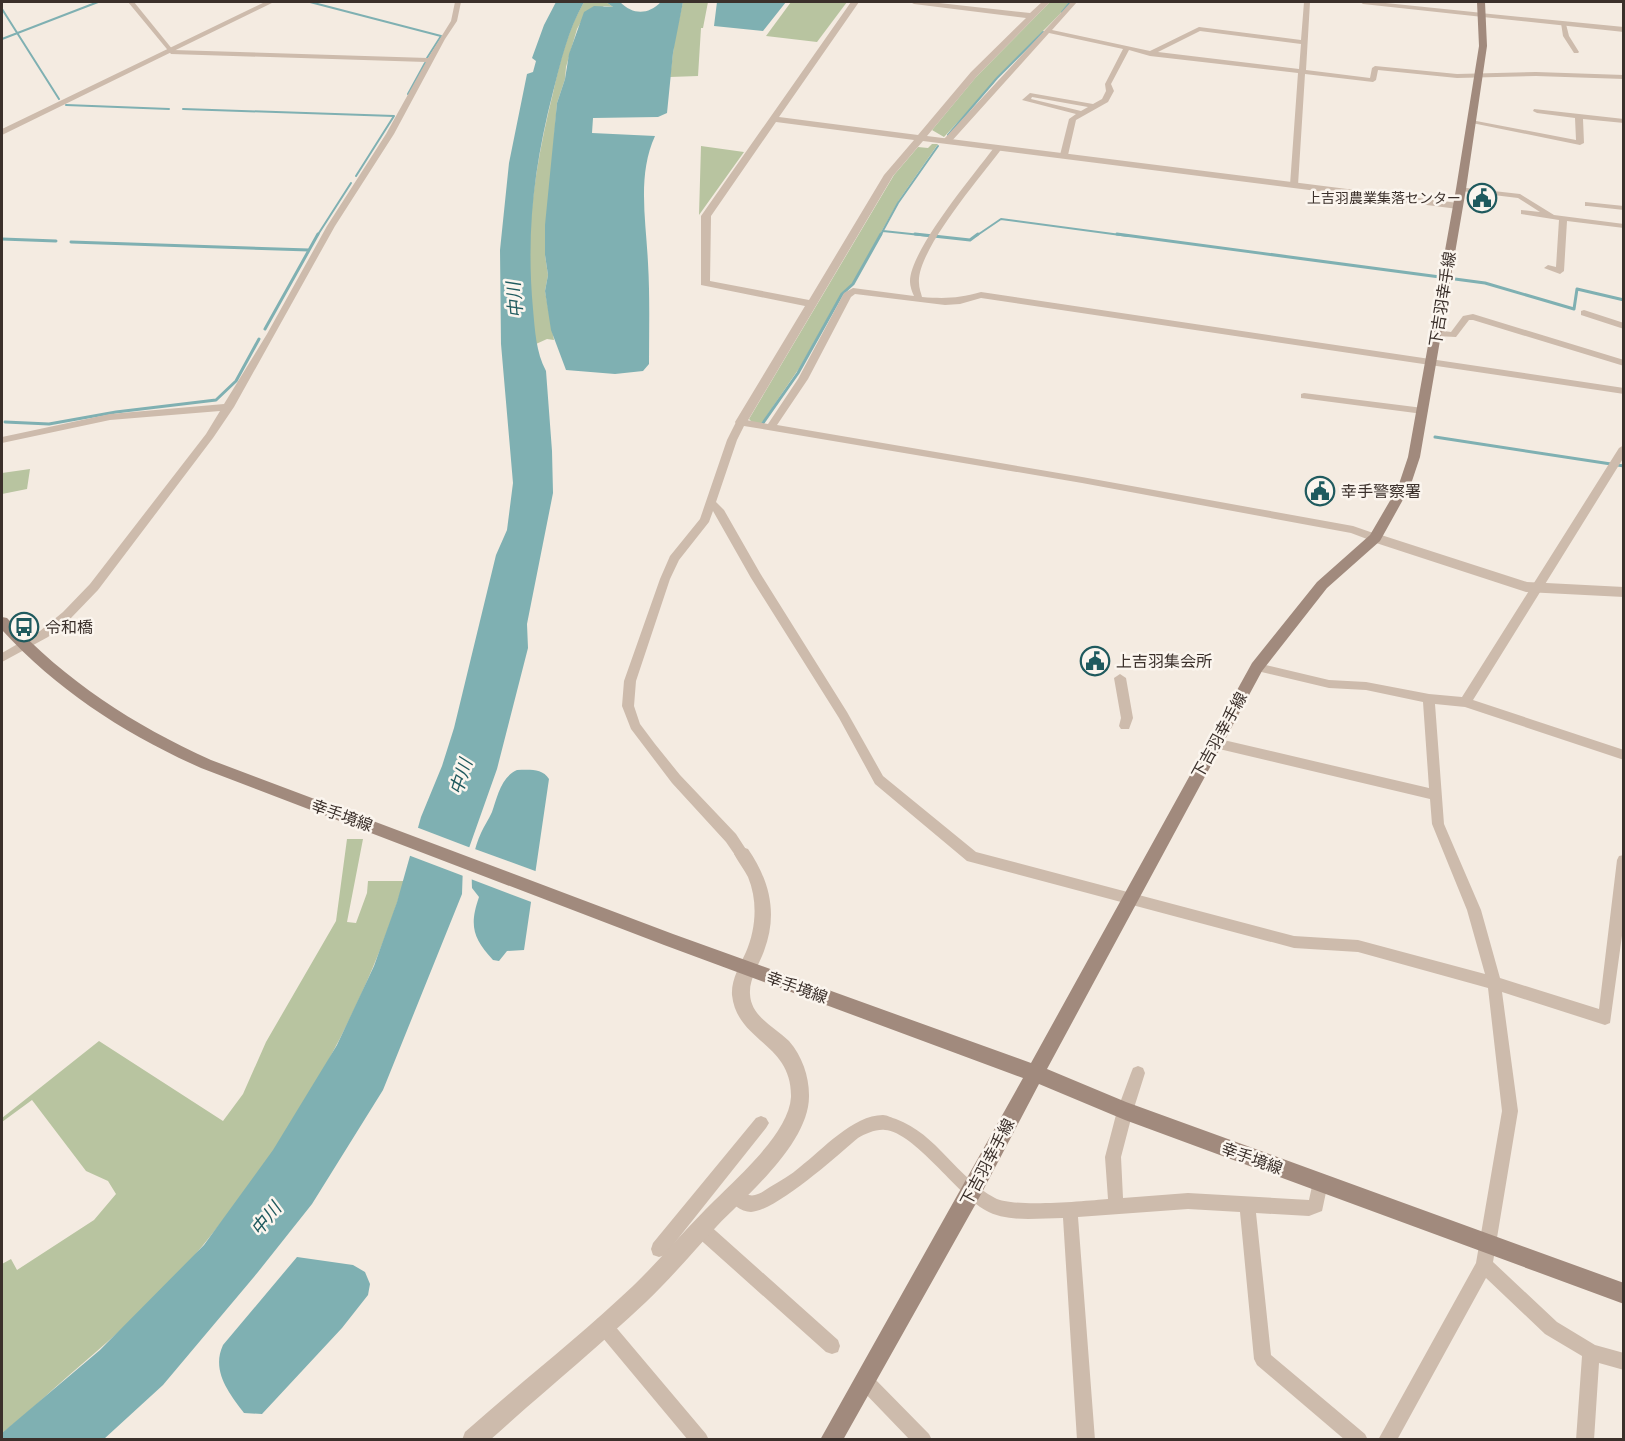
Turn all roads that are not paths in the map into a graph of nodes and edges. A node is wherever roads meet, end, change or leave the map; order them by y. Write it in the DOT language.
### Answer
graph roads {
  1 [pos="131,2"];
  2 [pos="270,2"];
  3 [pos="458,2"];
  4 [pos="855,2"];
  5 [pos="914,2"];
  6 [pos="1046,2"];
  7 [pos="1074,2"];
  8 [pos="1307,2"];
  9 [pos="1363,2"];
  10 [pos="1409,4"];
  11 [pos="1482,8"];
  12 [pos="1032,16"];
  13 [pos="1563,24"];
  14 [pos="1623,30"];
  15 [pos="1050,31"];
  16 [pos="1304,42"];
  17 [pos="1127,48"];
  18 [pos="168,51"];
  19 [pos="1576,52"];
  20 [pos="1150,54"];
  21 [pos="430,60"];
  22 [pos="1302,72"];
  23 [pos="1478,76"];
  24 [pos="1623,77"];
  25 [pos="1093,106"];
  26 [pos="1538,111"];
  27 [pos="1081,113"];
  28 [pos="1580,116"];
  29 [pos="774,119"];
  30 [pos="1471,122"];
  31 [pos="1623,122"];
  32 [pos="2,132"];
  33 [pos="920,137"];
  34 [pos="947,141"];
  35 [pos="999,147"];
  36 [pos="1064,155"];
  37 [pos="1294,185"];
  38 [pos="1461,189"];
  39 [pos="1588,204"];
  40 [pos="1458,206"];
  41 [pos="1623,208"];
  42 [pos="1524,212"];
  43 [pos="1552,217"];
  44 [pos="1563,218"];
  45 [pos="1623,226"];
  46 [pos="1548,268"];
  47 [pos="920,300"];
  48 [pos="812,304"];
  49 [pos="1584,313"];
  50 [pos="1623,326"];
  51 [pos="1436,333"];
  52 [pos="1432,361"];
  53 [pos="1623,363"];
  54 [pos="1623,391"];
  55 [pos="1304,396"];
  56 [pos="229,407"];
  57 [pos="1423,411"];
  58 [pos="741,422"];
  59 [pos="770,428"];
  60 [pos="2,440"];
  61 [pos="1623,448"];
  62 [pos="712,504"];
  63 [pos="1375,538"];
  64 [pos="1534,588"];
  65 [pos="1623,592"];
  66 [pos="2,622"];
  67 [pos="25,646"];
  68 [pos="2,658"];
  69 [pos="1257,666"];
  70 [pos="1120,678"];
  71 [pos="1429,699"];
  72 [pos="1465,702"];
  73 [pos="1125,726"];
  74 [pos="1215,743"];
  75 [pos="1623,755"];
  76 [pos="1436,795"];
  77 [pos="742,854"];
  78 [pos="1623,860"];
  79 [pos="1128,900"];
  80 [pos="748,969"];
  81 [pos="1494,983"];
  82 [pos="1034,1073"];
  83 [pos="1138,1073"];
  84 [pos="1125,1111"];
  85 [pos="761,1123"];
  86 [pos="1320,1183"];
  87 [pos="972,1191"];
  88 [pos="734,1194"];
  89 [pos="1247,1204"];
  90 [pos="1116,1206"];
  91 [pos="1070,1210"];
  92 [pos="701,1229"];
  93 [pos="1488,1244"];
  94 [pos="659,1249"];
  95 [pos="1484,1265"];
  96 [pos="1623,1294"];
  97 [pos="603,1325"];
  98 [pos="832,1346"];
  99 [pos="1591,1352"];
  100 [pos="1623,1362"];
  101 [pos="864,1380"];
  102 [pos="473,1440"];
  103 [pos="700,1440"];
  104 [pos="831,1440"];
  105 [pos="923,1440"];
  106 [pos="1086,1440"];
  107 [pos="1359,1440"];
  108 [pos="1387,1440"];
  109 [pos="1585,1440"];
  1 -- 18 [label="street"];
  2 -- 18 [label="street"];
  3 -- 21 [label="street"];
  4 -- 29 [label="street"];
  5 -- 12 [label="street"];
  6 -- 12 [label="street"];
  7 -- 15 [label="street"];
  8 -- 16 [label="street"];
  9 -- 10 [label="street"];
  10 -- 11 [label="street"];
  11 -- 13 [label="street"];
  11 -- 23 [label="main road, 下吉羽幸手線"];
  12 -- 33 [label="street"];
  13 -- 14 [label="street"];
  13 -- 19 [label="street"];
  15 -- 17 [label="street"];
  15 -- 34 [label="street"];
  16 -- 20 [label="street"];
  16 -- 22 [label="street"];
  17 -- 20 [label="street"];
  17 -- 25 [label="street"];
  18 -- 21 [label="street"];
  18 -- 32 [label="street"];
  20 -- 22 [label="street"];
  21 -- 56 [label="street"];
  22 -- 23 [label="street"];
  22 -- 37 [label="street"];
  23 -- 24 [label="street"];
  23 -- 30 [label="main road, 下吉羽幸手線"];
  25 -- 27 [label="street"];
  25 -- 27 [label="street"];
  26 -- 28 [label="street"];
  27 -- 36 [label="street"];
  28 -- 30 [label="street"];
  28 -- 31 [label="street"];
  29 -- 33 [label="street"];
  29 -- 48 [label="street"];
  30 -- 38 [label="main road, 下吉羽幸手線"];
  33 -- 34 [label="street"];
  33 -- 48 [label="street"];
  34 -- 35 [label="street"];
  35 -- 36 [label="street"];
  35 -- 47 [label="street"];
  36 -- 37 [label="street"];
  37 -- 40 [label="street"];
  38 -- 40 [label="main road, 下吉羽幸手線"];
  38 -- 43 [label="street"];
  39 -- 41 [label="street"];
  40 -- 51 [label="main road, 下吉羽幸手線"];
  42 -- 43 [label="street"];
  43 -- 44 [label="street"];
  44 -- 45 [label="street"];
  44 -- 46 [label="street"];
  47 -- 52 [label="street"];
  47 -- 59 [label="street"];
  48 -- 58 [label="street"];
  49 -- 50 [label="street"];
  51 -- 52 [label="main road, 下吉羽幸手線"];
  51 -- 53 [label="street"];
  52 -- 54 [label="street"];
  52 -- 57 [label="main road, 下吉羽幸手線"];
  55 -- 57 [label="street"];
  56 -- 60 [label="street"];
  56 -- 67 [label="street"];
  57 -- 63 [label="main road, 下吉羽幸手線"];
  58 -- 59 [label="street"];
  58 -- 62 [label="street"];
  59 -- 63 [label="street"];
  61 -- 64 [label="street"];
  62 -- 77 [label="street"];
  62 -- 79 [label="street"];
  63 -- 64 [label="street"];
  63 -- 69 [label="main road, 下吉羽幸手線"];
  64 -- 65 [label="street"];
  64 -- 72 [label="street"];
  66 -- 67 [label="main road, 幸手境線"];
  67 -- 68 [label="street"];
  67 -- 80 [label="main road, 幸手境線"];
  69 -- 71 [label="street"];
  69 -- 74 [label="main road, 下吉羽幸手線"];
  70 -- 73 [label="street"];
  71 -- 72 [label="street"];
  71 -- 76 [label="street"];
  72 -- 75 [label="street"];
  74 -- 76 [label="street"];
  74 -- 79 [label="main road, 下吉羽幸手線"];
  76 -- 81 [label="street"];
  77 -- 80 [label="street"];
  78 -- 81 [label="street"];
  79 -- 81 [label="street"];
  79 -- 82 [label="main road, 下吉羽幸手線"];
  80 -- 82 [label="main road, 幸手境線"];
  80 -- 88 [label="street"];
  81 -- 93 [label="street"];
  82 -- 84 [label="main road, 幸手境線"];
  82 -- 87 [label="main road, 下吉羽幸手線"];
  83 -- 84 [label="street"];
  84 -- 86 [label="main road, 幸手境線"];
  84 -- 90 [label="street"];
  85 -- 94 [label="street"];
  86 -- 89 [label="street"];
  86 -- 93 [label="main road, 幸手境線"];
  87 -- 88 [label="street"];
  87 -- 91 [label="street"];
  87 -- 101 [label="main road, 下吉羽幸手線"];
  88 -- 92 [label="street"];
  89 -- 90 [label="street"];
  89 -- 107 [label="street"];
  90 -- 91 [label="street"];
  91 -- 106 [label="street"];
  92 -- 97 [label="street"];
  92 -- 98 [label="street"];
  93 -- 95 [label="street"];
  93 -- 96 [label="main road, 幸手境線"];
  95 -- 99 [label="street"];
  95 -- 108 [label="street"];
  97 -- 102 [label="street"];
  97 -- 103 [label="street"];
  99 -- 100 [label="street"];
  99 -- 109 [label="street"];
  101 -- 104 [label="main road, 下吉羽幸手線"];
  101 -- 105 [label="street"];
}
